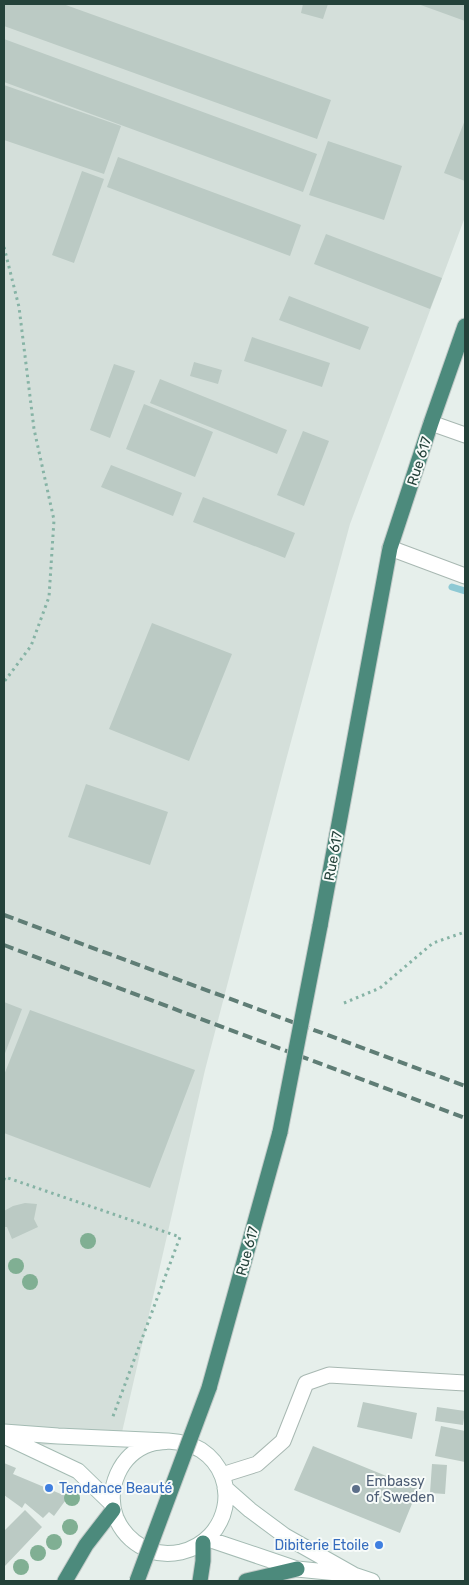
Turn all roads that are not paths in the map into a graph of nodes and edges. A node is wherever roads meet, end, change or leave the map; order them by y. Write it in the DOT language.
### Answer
graph roads {
  1 [pos="465,326"];
  2 [pos="431,423"];
  3 [pos="465,435"];
  4 [pos="390,548"];
  5 [pos="465,576"];
  6 [pos="465,1384"];
  7 [pos="4,1434"];
  8 [pos="168,1440"];
  9 [pos="224,1482"];
  10 [pos="113,1507"];
  11 [pos="205,1541"];
  12 [pos="297,1569"];
  13 [pos="354,1575"];
  14 [pos="65,1581"];
  15 [pos="137,1581"];
  16 [pos="200,1581"];
  17 [pos="246,1581"];
  18 [pos="372,1581"];
  1 -- 2 [label="highway, Rue 617"];
  2 -- 3 [label="main road"];
  2 -- 4 [label="highway, Rue 617"];
  4 -- 5 [label="main road"];
  4 -- 15 [label="highway, Rue 617, bridge"];
  6 -- 9 [label="main road"];
  7 -- 8 [label="main road"];
  7 -- 10 [label="main road"];
  8 -- 9 [label="main road"];
  8 -- 10 [label="main road"];
  9 -- 11 [label="main road"];
  9 -- 13 [label="main road"];
  10 -- 11 [label="main road"];
  10 -- 14 [label="highway"];
  11 -- 12 [label="main road"];
  11 -- 16 [label="highway"];
  12 -- 13 [label="main road"];
  12 -- 17 [label="highway"];
  13 -- 18 [label="main road"];
}
